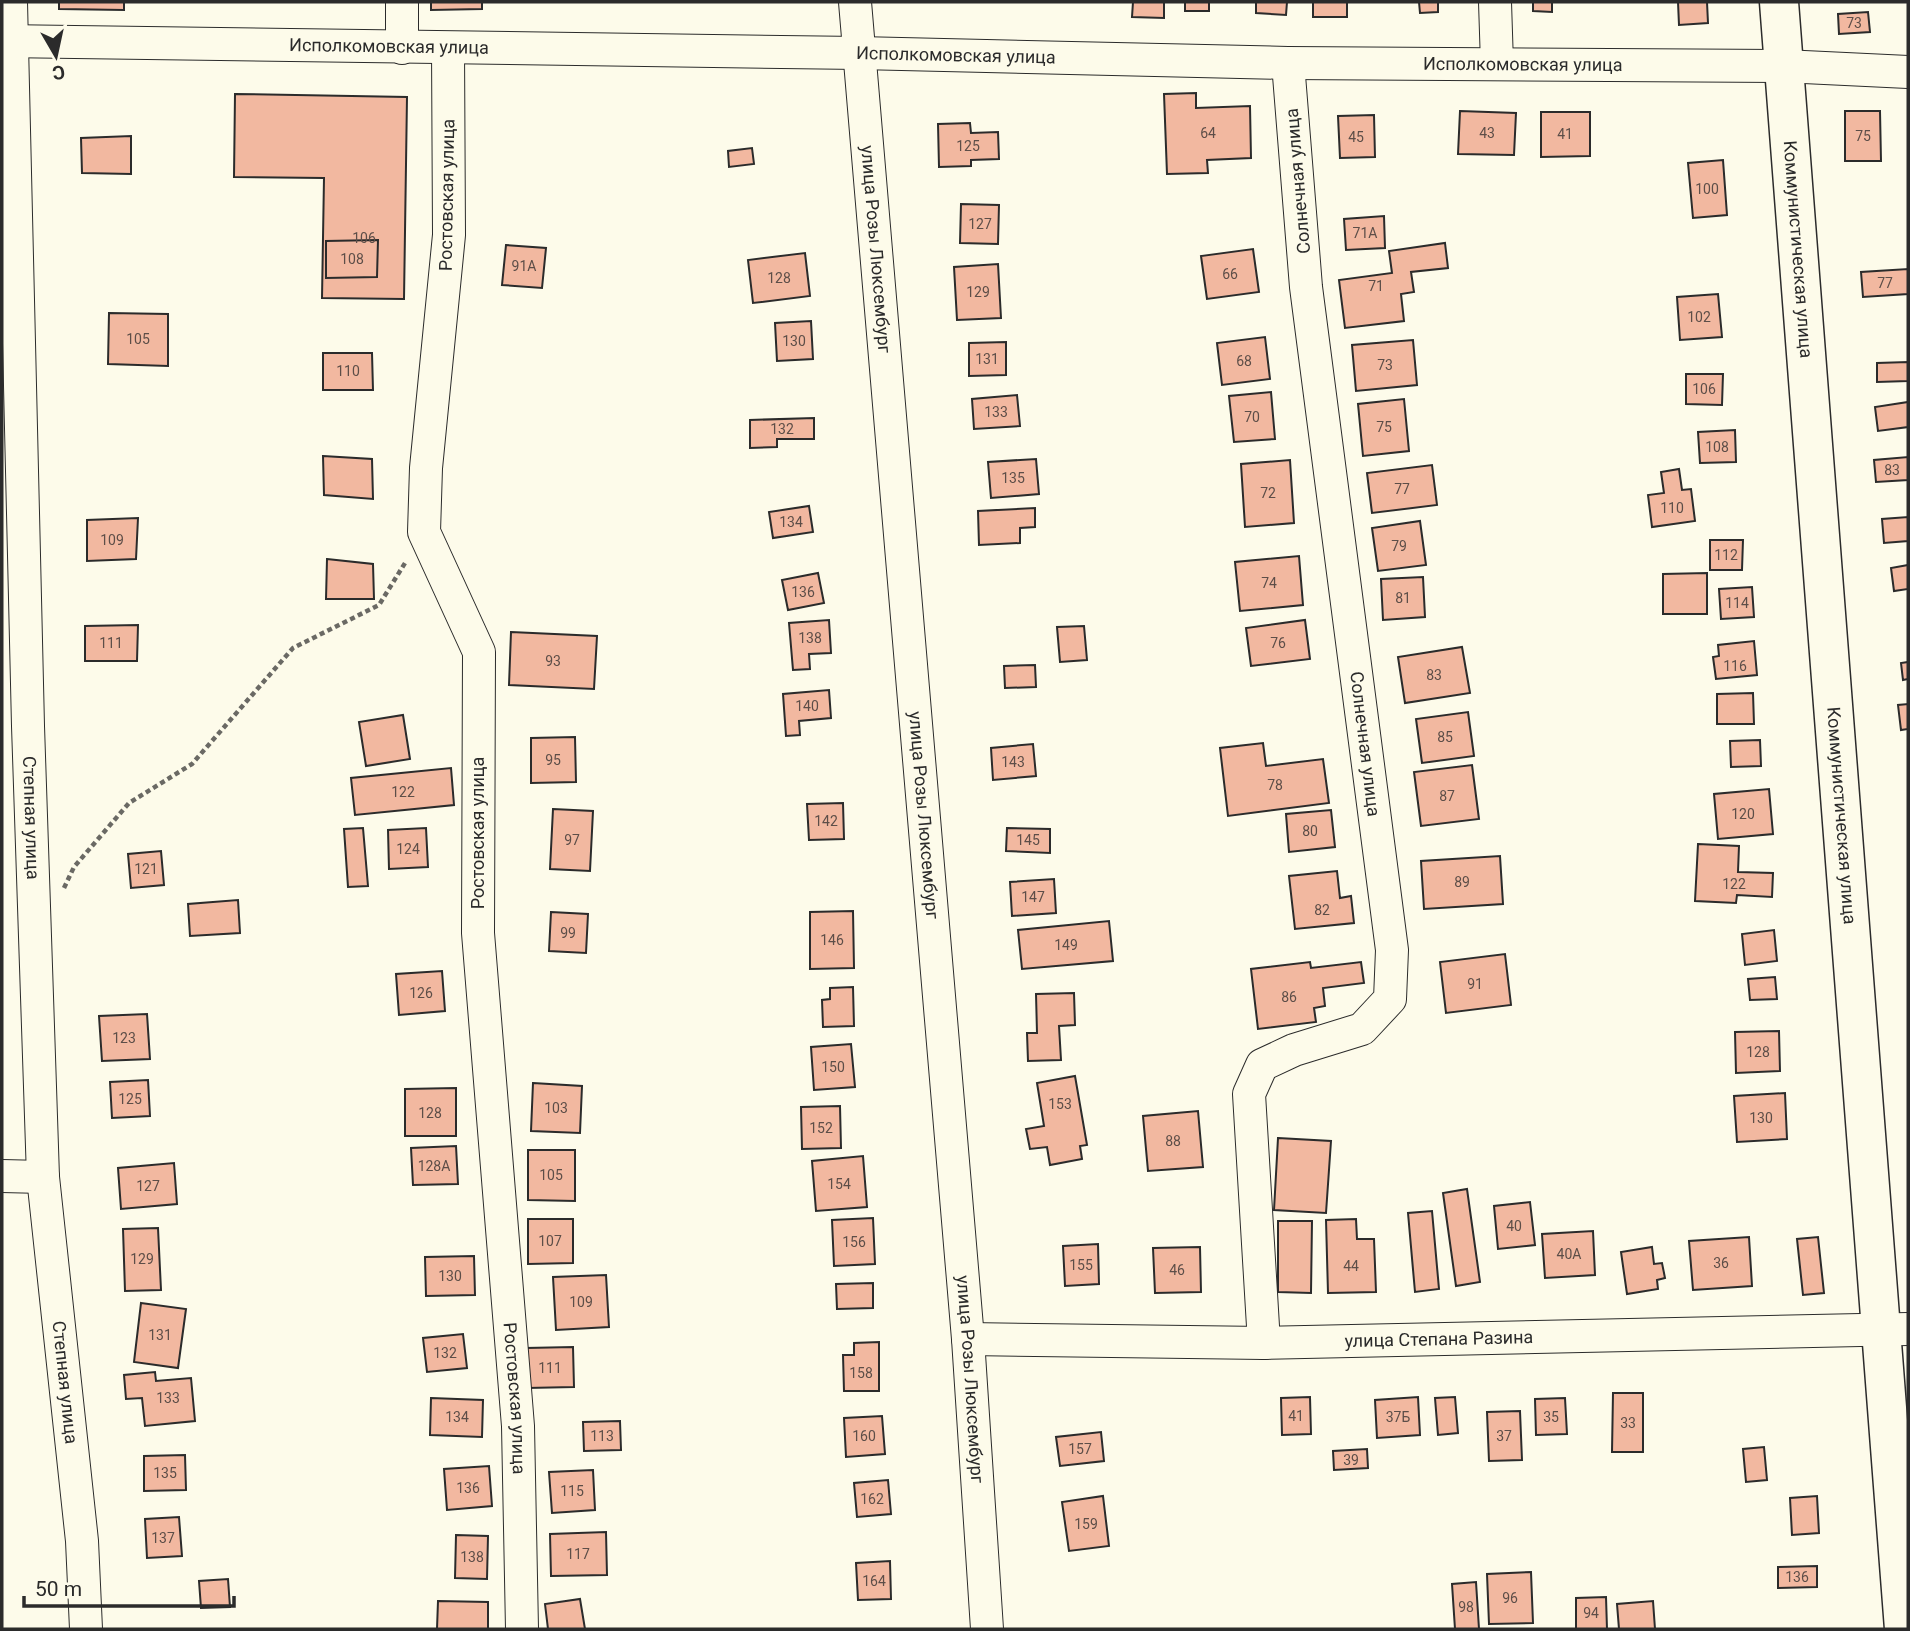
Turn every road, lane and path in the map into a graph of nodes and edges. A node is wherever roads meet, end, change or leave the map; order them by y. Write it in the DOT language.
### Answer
graph roads {
  1 [pos="11,2"];
  2 [pos="402,2"];
  3 [pos="856,2"];
  4 [pos="1495,2"];
  5 [pos="1779,2"];
  6 [pos="6,41"];
  7 [pos="402,48"];
  8 [pos="448,48"];
  9 [pos="859,53"];
  10 [pos="1288,63"];
  11 [pos="1497,64"];
  12 [pos="1783,66"];
  13 [pos="1908,72"];
  14 [pos="424,532"];
  15 [pos="64,890"];
  16 [pos="2,1176"];
  17 [pos="43,1177"];
  18 [pos="1895,1330"];
  19 [pos="968,1339"];
  20 [pos="1264,1343"];
  21 [pos="86,1629"];
  22 [pos="522,1629"];
  23 [pos="987,1629"];
  24 [pos="1905,1629"];
  1 -- 6 [label="street, Степная улица"];
  2 -- 7 [label="street"];
  3 -- 9 [label="street, улица Розы Люксембург"];
  4 -- 11 [label="street"];
  5 -- 12 [label="main road, Коммунистическая улица"];
  6 -- 7 [label="street, Исполкомовская улица"];
  6 -- 17 [label="street, Степная улица"];
  7 -- 8 [label="street, Исполкомовская улица"];
  8 -- 9 [label="street, Исполкомовская улица"];
  8 -- 14 [label="street, Ростовская улица"];
  9 -- 10 [label="street, Исполкомовская улица"];
  9 -- 19 [label="street, улица Розы Люксембург"];
  10 -- 11 [label="street, Исполкомовская улица"];
  10 -- 20 [label="street, Солнечная улица"];
  11 -- 12 [label="street, Исполкомовская улица"];
  12 -- 13 [label="street, Исполкомовская улица"];
  12 -- 18 [label="main road, Коммунистическая улица"];
  14 -- 15 [label="path"];
  14 -- 22 [label="street, Ростовская улица"];
  16 -- 17 [label="street"];
  17 -- 21 [label="street, Степная улица"];
  18 -- 20 [label="street, улица Степана Разина"];
  18 -- 24 [label="main road, Коммунистическая улица"];
  19 -- 20 [label="street, улица Степана Разина"];
  19 -- 23 [label="street, улица Розы Люксембург"];
}
